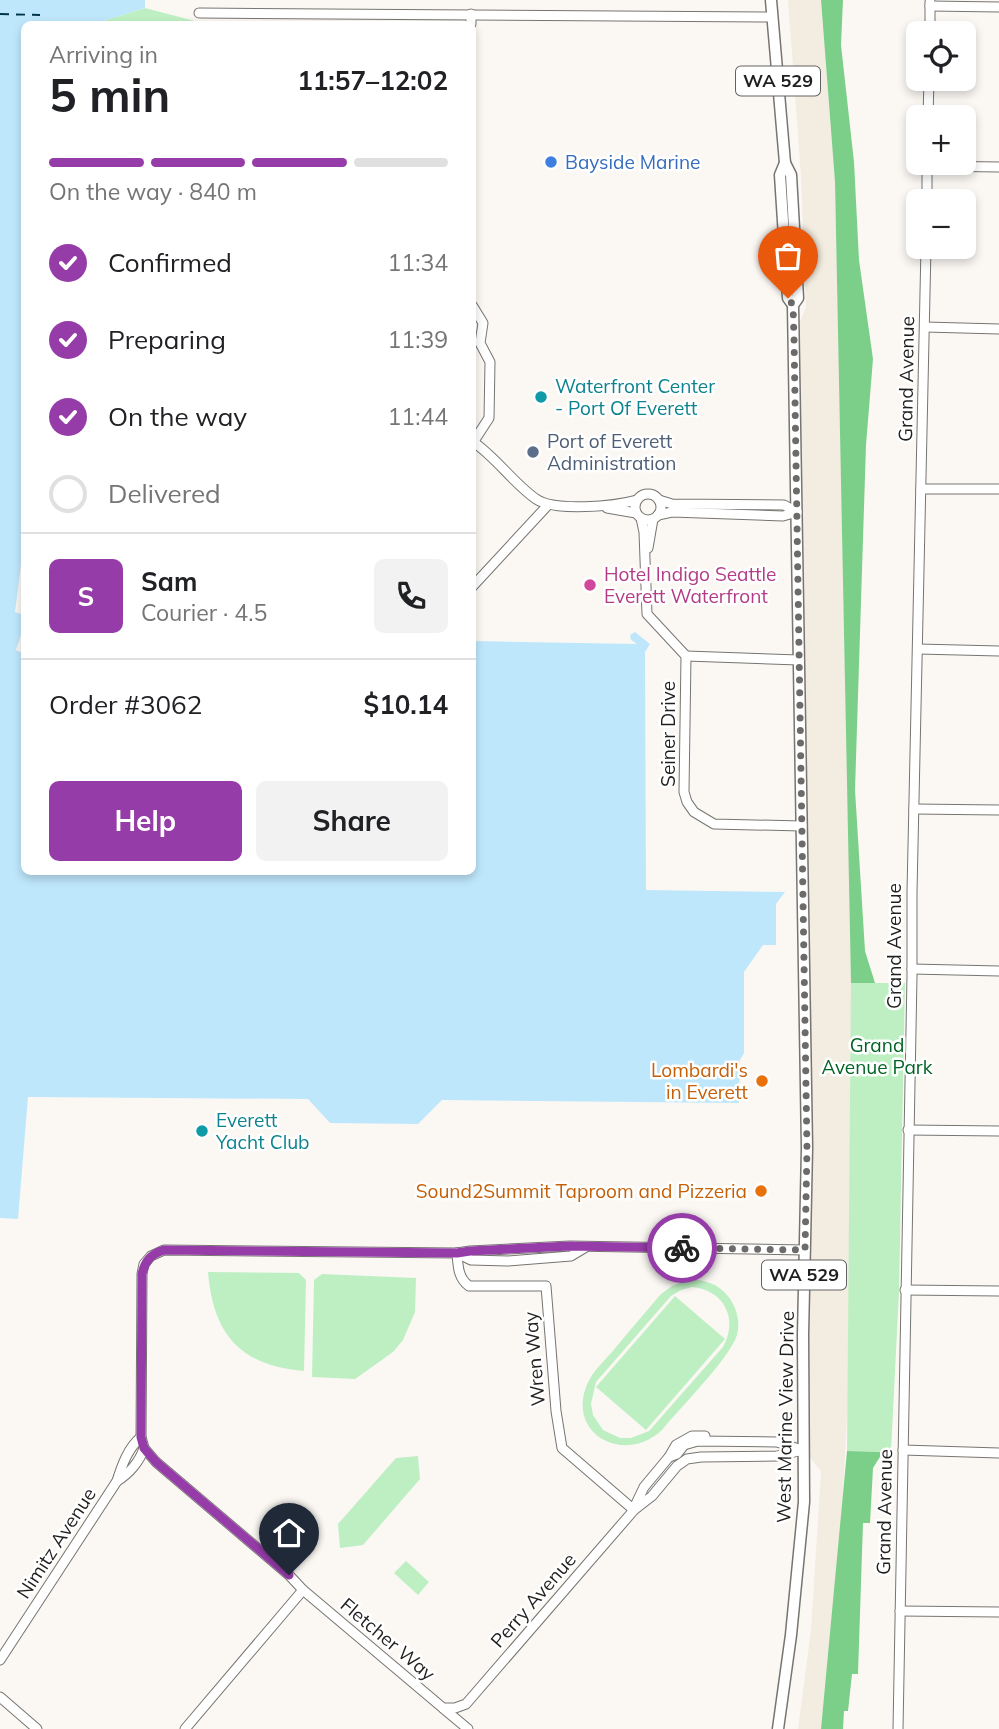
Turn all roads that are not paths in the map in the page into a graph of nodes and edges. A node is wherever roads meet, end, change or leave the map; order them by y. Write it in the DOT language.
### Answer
graph roads {
  1 [pos="771,0"];
  2 [pos="930,3"];
  3 [pos="999,7"];
  4 [pos="199,13"];
  5 [pos="471,14"];
  6 [pos="772,17"];
  7 [pos="471,21"];
  8 [pos="930,21"];
  9 [pos="976,166"];
  10 [pos="999,167"];
  11 [pos="926,259"];
  12 [pos="476,312"];
  13 [pos="925,327"];
  14 [pos="999,329"];
  15 [pos="476,437"];
  16 [pos="476,444"];
  17 [pos="921,489"];
  18 [pos="999,489"];
  19 [pos="637,500"];
  20 [pos="659,500"];
  21 [pos="548,505"];
  22 [pos="598,506"];
  23 [pos="797,512"];
  24 [pos="639,515"];
  25 [pos="656,517"];
  26 [pos="645,556"];
  27 [pos="476,583"];
  28 [pos="918,649"];
  29 [pos="999,651"];
  30 [pos="686,656"];
  31 [pos="799,660"];
  32 [pos="914,809"];
  33 [pos="999,810"];
  34 [pos="802,826"];
  35 [pos="912,969"];
  36 [pos="999,971"];
  37 [pos="908,1130"];
  38 [pos="999,1131"];
  39 [pos="805,1250"];
  40 [pos="457,1253"];
  41 [pos="905,1290"];
  42 [pos="999,1292"];
  43 [pos="141,1437"];
  44 [pos="144,1448"];
  45 [pos="803,1450"];
  46 [pos="902,1450"];
  47 [pos="999,1453"];
  48 [pos="117,1480"];
  49 [pos="634,1510"];
  50 [pos="303,1590"];
  51 [pos="900,1611"];
  52 [pos="999,1612"];
  53 [pos="0,1660"];
  54 [pos="0,1697"];
  55 [pos="443,1708"];
  56 [pos="455,1708"];
  57 [pos="779,1725"];
  58 [pos="37,1729"];
  59 [pos="184,1729"];
  60 [pos="468,1729"];
  61 [pos="898,1729"];
  1 -- 6 [label="main road, West Marine View Drive / WA 529"];
  2 -- 3 [label="street"];
  2 -- 8 [label="street"];
  4 -- 5 [label="street"];
  5 -- 6 [label="street"];
  5 -- 7 [label="street"];
  6 -- 23 [label="main road, West Marine View Drive / WA 529"];
  9 -- 10 [label="street"];
  11 -- 13 [label="street, Grand Avenue"];
  12 -- 15 [label="street"];
  13 -- 14 [label="street"];
  13 -- 17 [label="street, Grand Avenue"];
  16 -- 21 [label="street"];
  17 -- 18 [label="street"];
  17 -- 28 [label="street, Grand Avenue"];
  19 -- 20 [label="street"];
  19 -- 22 [label="street"];
  19 -- 24 [label="street"];
  20 -- 23 [label="street"];
  20 -- 25 [label="street"];
  21 -- 22 [label="street"];
  21 -- 27 [label="street"];
  22 -- 24 [label="street"];
  23 -- 25 [label="street"];
  23 -- 31 [label="main road, West Marine View Drive / WA 529"];
  24 -- 25 [label="street"];
  24 -- 26 [label="street, Seiner Drive"];
  25 -- 26 [label="street, Seiner Drive"];
  26 -- 30 [label="street, Seiner Drive"];
  28 -- 29 [label="street"];
  28 -- 32 [label="street, Grand Avenue"];
  30 -- 31 [label="street"];
  30 -- 34 [label="street, Seiner Drive"];
  31 -- 34 [label="main road, West Marine View Drive / WA 529"];
  32 -- 33 [label="street"];
  32 -- 35 [label="street, Grand Avenue"];
  34 -- 39 [label="main road, West Marine View Drive / WA 529"];
  35 -- 36 [label="street"];
  35 -- 37 [label="street, Grand Avenue"];
  37 -- 38 [label="street"];
  37 -- 41 [label="street, Grand Avenue"];
  39 -- 40 [label="street, Fletcher Way"];
  39 -- 45 [label="main road, West Marine View Drive / WA 529"];
  40 -- 43 [label="street, Fletcher Way"];
  40 -- 49 [label="street, Wren Way"];
  41 -- 42 [label="street"];
  41 -- 46 [label="street, Grand Avenue"];
  43 -- 44 [label="street, Fletcher Way"];
  43 -- 48 [label="street, Nimitz Avenue"];
  44 -- 48 [label="street, Nimitz Avenue"];
  44 -- 50 [label="street, Fletcher Way"];
  45 -- 49 [label="street"];
  45 -- 49 [label="street"];
  45 -- 57 [label="main road, West Marine View Drive / WA 529"];
  46 -- 47 [label="street"];
  46 -- 51 [label="street, Grand Avenue"];
  48 -- 53 [label="street, Nimitz Avenue"];
  49 -- 56 [label="street, Perry Avenue"];
  50 -- 55 [label="street, Fletcher Way"];
  50 -- 59 [label="street"];
  51 -- 52 [label="street"];
  51 -- 61 [label="street, Grand Avenue"];
  54 -- 58 [label="street"];
  55 -- 56 [label="street, Fletcher Way"];
  55 -- 60 [label="street"];
}
